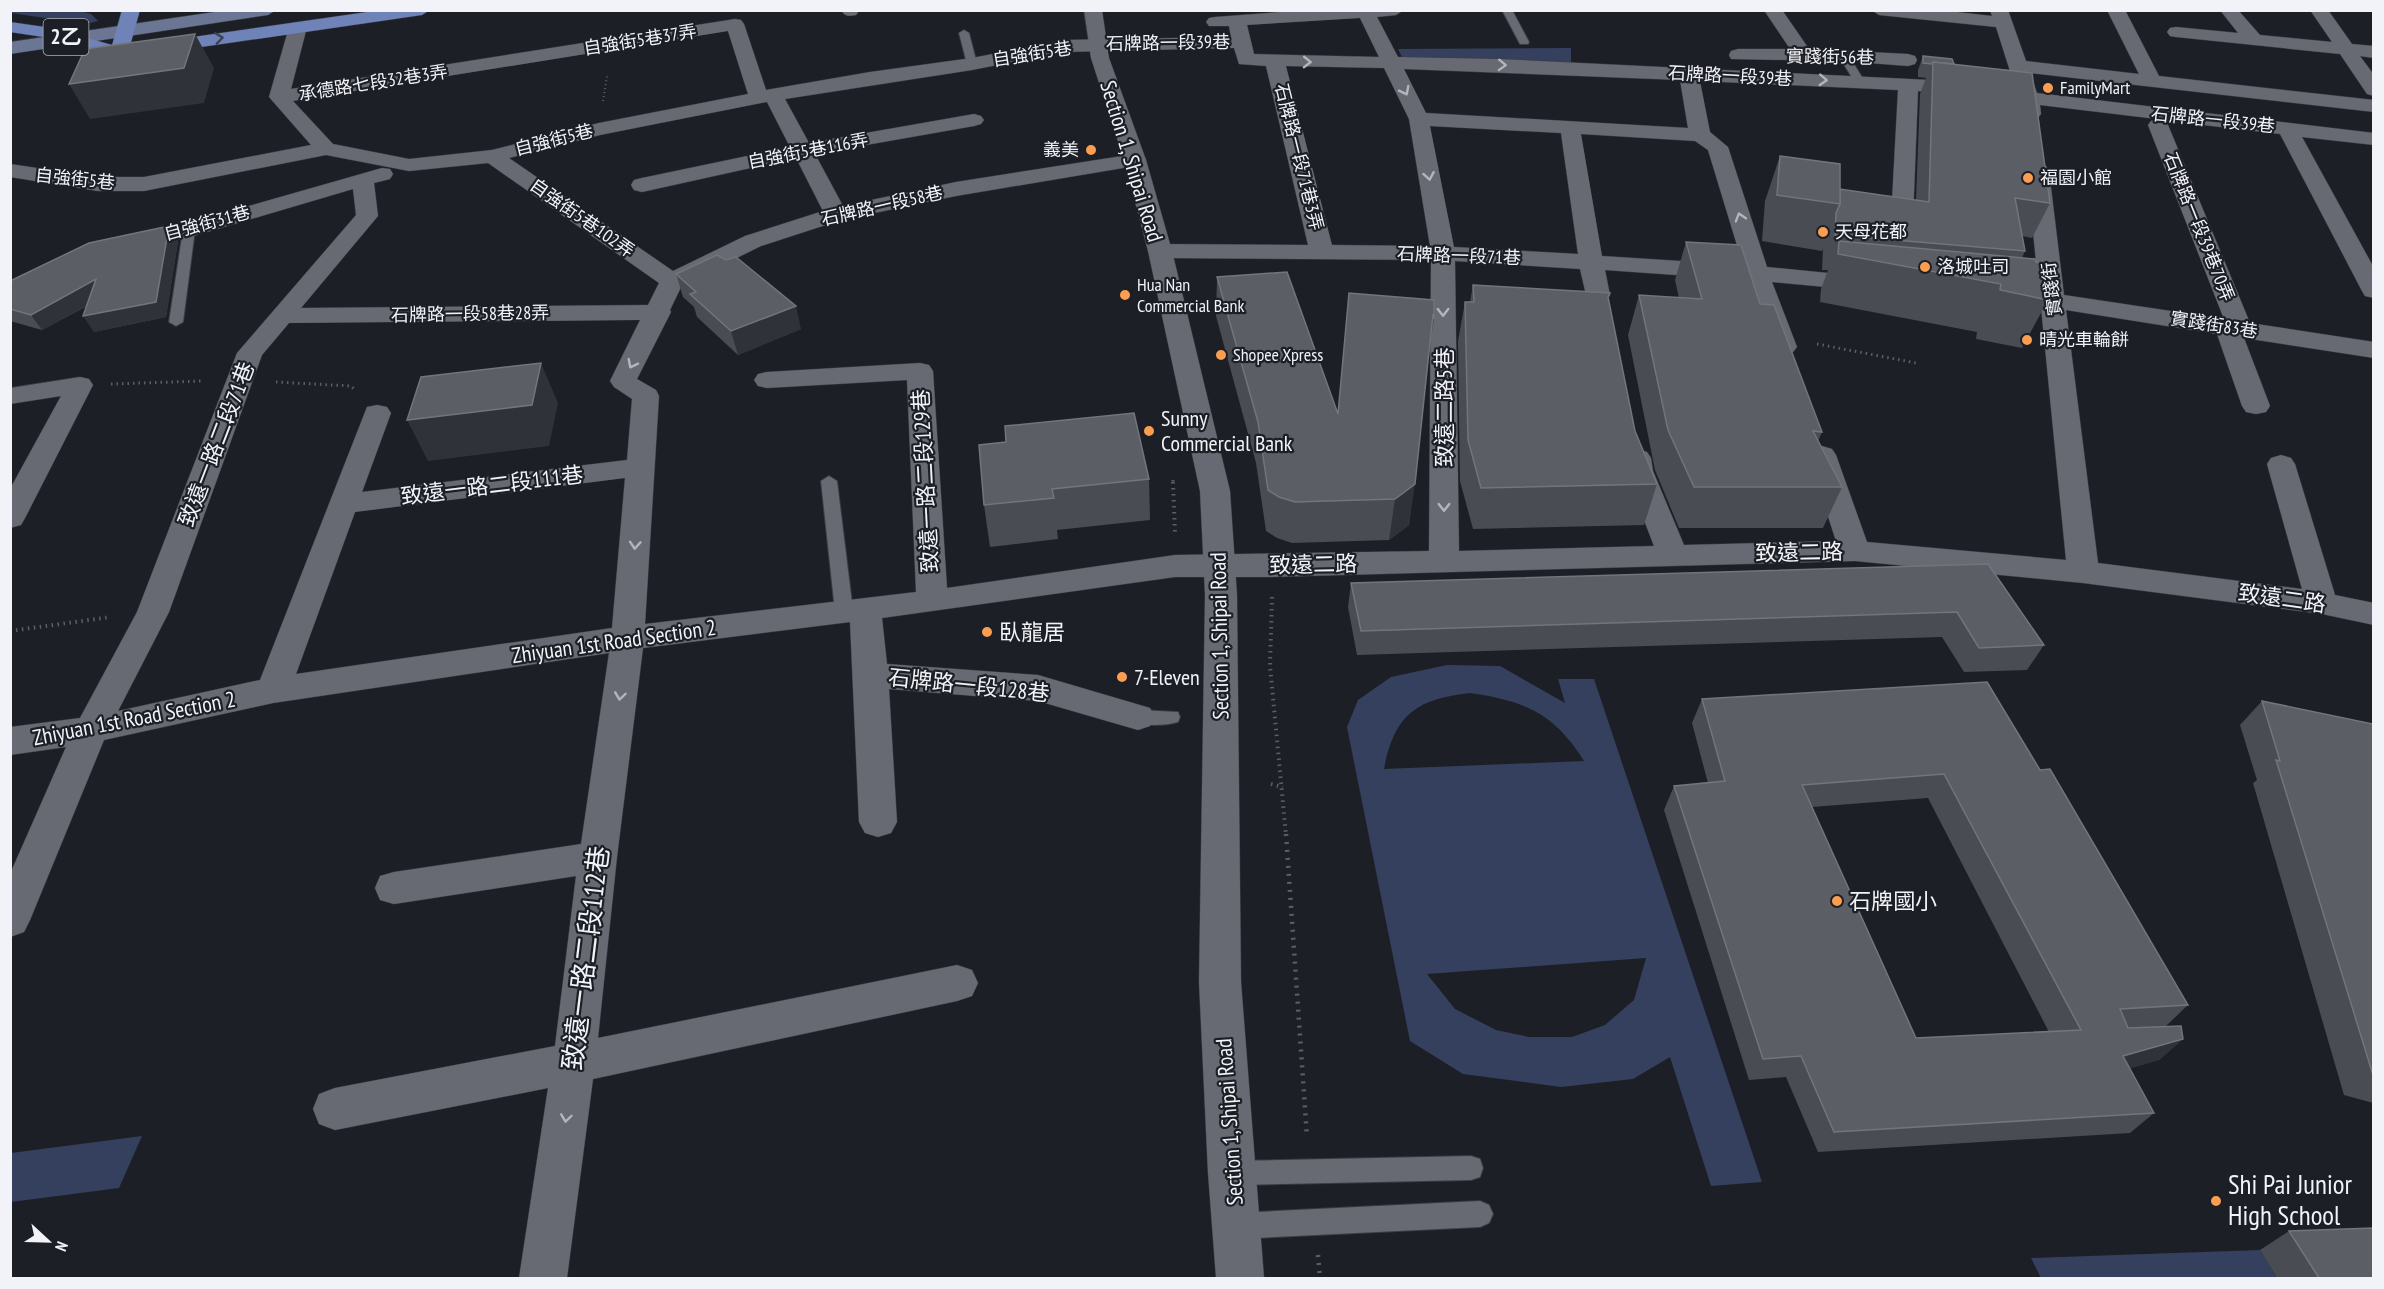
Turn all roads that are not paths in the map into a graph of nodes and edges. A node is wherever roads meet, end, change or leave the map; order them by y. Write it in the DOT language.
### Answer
graph roads {
  1 [pos="131,10"];
  2 [pos="268,10"];
  3 [pos="422,10"];
  4 [pos="1396,10"];
  5 [pos="1507,10"];
  6 [pos="1773,10"];
  7 [pos="1879,10"];
  8 [pos="2116,10"];
  9 [pos="2228,10"];
  10 [pos="2319,10"];
  11 [pos="1328,12"];
  12 [pos="1366,12"];
  13 [pos="2001,16"];
  14 [pos="1237,20"];
  15 [pos="1192,24"];
  16 [pos="1170,25"];
  17 [pos="10,27"];
  18 [pos="298,27"];
  19 [pos="1096,28"];
  20 [pos="125,32"];
  21 [pos="2176,32"];
  22 [pos="964,33"];
  23 [pos="73,39"];
  24 [pos="2254,40"];
  25 [pos="1241,42"];
  26 [pos="1524,42"];
  27 [pos="10,48"];
  28 [pos="2345,49"];
  29 [pos="2373,52"];
  30 [pos="119,53"];
  31 [pos="1654,54"];
  32 [pos="1723,55"];
  33 [pos="1843,55"];
  34 [pos="1804,56"];
  35 [pos="76,59"];
  36 [pos="1908,60"];
  37 [pos="1275,62"];
  38 [pos="1391,63"];
  39 [pos="972,64"];
  40 [pos="2018,66"];
  41 [pos="467,68"];
  42 [pos="1584,69"];
  43 [pos="1689,74"];
  44 [pos="2152,81"];
  45 [pos="1860,82"];
  46 [pos="1908,85"];
  47 [pos="2373,90"];
  48 [pos="279,97"];
  49 [pos="766,97"];
  50 [pos="2029,99"];
  51 [pos="2373,106"];
  52 [pos="1419,118"];
  53 [pos="974,120"];
  54 [pos="2158,125"];
  55 [pos="1570,127"];
  56 [pos="1700,135"];
  57 [pos="2292,136"];
  58 [pos="2373,140"];
  59 [pos="326,149"];
  60 [pos="803,150"];
  61 [pos="492,156"];
  62 [pos="1135,160"];
  63 [pos="409,165"];
  64 [pos="10,170"];
  65 [pos="51,178"];
  66 [pos="363,180"];
  67 [pos="642,185"];
  68 [pos="10,191"];
  69 [pos="836,214"];
  70 [pos="1902,219"];
  71 [pos="189,230"];
  72 [pos="113,245"];
  73 [pos="1160,251"];
  74 [pos="1322,253"];
  75 [pos="1443,253"];
  76 [pos="1591,263"];
  77 [pos="1757,273"];
  78 [pos="672,281"];
  79 [pos="1888,285"];
  80 [pos="2373,291"];
  81 [pos="1983,294"];
  82 [pos="1598,295"];
  83 [pos="2054,301"];
  84 [pos="659,312"];
  85 [pos="282,316"];
  86 [pos="176,322"];
  87 [pos="2234,329"];
  88 [pos="2373,350"];
  89 [pos="1792,370"];
  90 [pos="767,380"];
  91 [pos="10,396"];
  92 [pos="2256,406"];
  93 [pos="377,413"];
  94 [pos="1812,427"];
  95 [pos="1633,437"];
  96 [pos="2281,464"];
  97 [pos="640,467"];
  98 [pos="829,481"];
  99 [pos="343,504"];
  100 [pos="10,518"];
  101 [pos="1855,551"];
  102 [pos="1673,555"];
  103 [pos="1444,561"];
  104 [pos="1220,566"];
  105 [pos="2083,572"];
  106 [pos="932,601"];
  107 [pos="2322,603"];
  108 [pos="855,610"];
  109 [pos="2373,614"];
  110 [pos="628,638"];
  111 [pos="871,675"];
  112 [pos="273,690"];
  113 [pos="1154,717"];
  114 [pos="91,730"];
  115 [pos="10,741"];
  116 [pos="878,822"];
  117 [pos="598,856"];
  118 [pos="394,888"];
  119 [pos="10,920"];
  120 [pos="957,983"];
  121 [pos="574,1063"];
  122 [pos="335,1109"];
  123 [pos="1471,1168"];
  124 [pos="1231,1173"];
  125 [pos="1480,1214"];
  126 [pos="1236,1226"];
  127 [pos="543,1278"];
  128 [pos="1240,1278"];
  1 -- 20 [label="main road"];
  2 -- 20 [label="main road"];
  3 -- 18 [label="main road, 2乙"];
  4 -- 12 [label="street"];
  5 -- 26 [label="lane"];
  6 -- 34 [label="street"];
  7 -- 13 [label="street"];
  8 -- 44 [label="street"];
  9 -- 24 [label="street"];
  10 -- 28 [label="street"];
  11 -- 12 [label="street"];
  11 -- 14 [label="street"];
  12 -- 38 [label="street, 致遠二路5巷"];
  13 -- 40 [label="street, 實踐街"];
  14 -- 15 [label="street"];
  14 -- 25 [label="street"];
  16 -- 19 [label="street"];
  17 -- 23 [label="main road, 2乙"];
  30 -- 18 [label="main road, 2乙, one-way"];
  18 -- 48 [label="street"];
  19 -- 25 [label="street, 石牌路一段39巷"];
  19 -- 39 [label="street, 自強街5巷"];
  19 -- 62 [label="street, Section 1, Shipai Road"];
  20 -- 23 [label="main road"];
  20 -- 30 [label="main road"];
  21 -- 24 [label="street"];
  22 -- 39 [label="lane"];
  23 -- 27 [label="main road"];
  23 -- 30 [label="main road, 2乙"];
  24 -- 28 [label="street"];
  25 -- 37 [label="street, 石牌路一段39巷"];
  28 -- 29 [label="street"];
  28 -- 47 [label="street"];
  30 -- 35 [label="main road"];
  31 -- 42 [label="street"];
  32 -- 34 [label="street, 實踐街56巷"];
  33 -- 34 [label="street, 實踐街56巷"];
  33 -- 36 [label="street, 實踐街56巷"];
  33 -- 45 [label="lane"];
  37 -- 38 [label="street, 石牌路一段39巷, one-way"];
  37 -- 74 [label="street, 石牌路一段71巷3弄"];
  38 -- 42 [label="street, 石牌路一段39巷, one-way"];
  38 -- 52 [label="street, 致遠二路5巷, one-way"];
  39 -- 49 [label="street, 自強街5巷"];
  40 -- 44 [label="street"];
  40 -- 50 [label="street, 實踐街"];
  41 -- 48 [label="street, 承德路七段32巷3弄"];
  41 -- 49 [label="street, 自強街5巷37弄"];
  42 -- 43 [label="street, 石牌路一段39巷"];
  43 -- 45 [label="street, 石牌路一段39巷, one-way"];
  43 -- 56 [label="street"];
  44 -- 51 [label="street"];
  45 -- 46 [label="street, 石牌路一段39巷"];
  46 -- 50 [label="street, 石牌路一段39巷"];
  46 -- 70 [label="street"];
  48 -- 59 [label="street"];
  49 -- 60 [label="street"];
  49 -- 61 [label="street, 自強街5巷"];
  50 -- 54 [label="street"];
  50 -- 57 [label="street, 石牌路一段39巷"];
  50 -- 83 [label="street, 實踐街"];
  52 -- 55 [label="street"];
  52 -- 75 [label="street, 致遠二路5巷, one-way"];
  53 -- 60 [label="street, 自強街5巷116弄"];
  54 -- 57 [label="street"];
  54 -- 87 [label="street, 石牌路一段39巷70弄"];
  55 -- 56 [label="street"];
  55 -- 76 [label="street"];
  77 -- 56 [label="street, one-way"];
  57 -- 58 [label="street, 石牌路一段39巷"];
  57 -- 80 [label="street"];
  59 -- 63 [label="street, 自強街5巷"];
  59 -- 65 [label="street, 自強街5巷"];
  60 -- 67 [label="street, 自強街5巷116弄"];
  60 -- 69 [label="street"];
  61 -- 63 [label="street, 自強街5巷"];
  61 -- 78 [label="street, 自強街5巷102弄"];
  62 -- 69 [label="street, 石牌路一段58巷"];
  62 -- 73 [label="street, Section 1, Shipai Road"];
  63 -- 66 [label="street, 自強街31巷"];
  64 -- 65 [label="street, 自強街5巷"];
  65 -- 68 [label="street"];
  66 -- 71 [label="street, 自強街31巷"];
  66 -- 85 [label="street, 致遠一路二段71巷"];
  69 -- 78 [label="street, 石牌路一段58巷"];
  71 -- 72 [label="street, 自強街31巷"];
  71 -- 86 [label="lane"];
  73 -- 74 [label="street, 石牌路一段71巷"];
  73 -- 104 [label="street, Section 1, Shipai Road"];
  74 -- 75 [label="street, 石牌路一段71巷"];
  75 -- 76 [label="street, 石牌路一段71巷"];
  75 -- 103 [label="street, 致遠二路5巷, one-way"];
  76 -- 77 [label="street, 石牌路一段71巷"];
  76 -- 82 [label="street"];
  77 -- 79 [label="street, 石牌路一段71巷"];
  77 -- 89 [label="street"];
  78 -- 84 [label="street"];
  81 -- 83 [label="street, 實踐街83巷"];
  83 -- 87 [label="street, 實踐街83巷"];
  83 -- 105 [label="street, 實踐街"];
  84 -- 85 [label="street, 石牌路一段58巷28弄"];
  84 -- 97 [label="street, one-way"];
  85 -- 114 [label="street, 致遠一路二段71巷"];
  87 -- 88 [label="street, 實踐街83巷"];
  87 -- 92 [label="street, 石牌路一段39巷70弄"];
  90 -- 106 [label="street, 致遠一路二段129巷"];
  91 -- 100 [label="street"];
  93 -- 99 [label="street"];
  94 -- 101 [label="street"];
  95 -- 102 [label="street"];
  96 -- 107 [label="street"];
  97 -- 99 [label="street, 致遠一路二段111巷"];
  97 -- 110 [label="street, one-way"];
  98 -- 108 [label="lane"];
  99 -- 112 [label="street"];
  101 -- 102 [label="street, 致遠二路"];
  101 -- 105 [label="street, 致遠二路"];
  102 -- 103 [label="street, 致遠二路"];
  103 -- 104 [label="street, 致遠二路"];
  104 -- 106 [label="street, Zhiyuan 1st Road Section 2"];
  104 -- 124 [label="street, Section 1, Shipai Road"];
  105 -- 107 [label="street, 致遠二路"];
  106 -- 108 [label="street, Zhiyuan 1st Road Section 2"];
  107 -- 109 [label="street, 致遠二路"];
  108 -- 110 [label="street, Zhiyuan 1st Road Section 2"];
  108 -- 111 [label="street, 石牌路一段128巷"];
  110 -- 112 [label="street, Zhiyuan 1st Road Section 2"];
  110 -- 117 [label="street, 致遠一路二段112巷, one-way"];
  111 -- 113 [label="street, 石牌路一段128巷"];
  111 -- 116 [label="street, 石牌路一段128巷"];
  112 -- 114 [label="street, Zhiyuan 1st Road Section 2"];
  114 -- 115 [label="street, Zhiyuan 1st Road Section 2"];
  114 -- 119 [label="street, 致遠一路二段71巷"];
  117 -- 118 [label="street"];
  117 -- 121 [label="street, 致遠一路二段112巷"];
  120 -- 121 [label="street"];
  121 -- 122 [label="street"];
  121 -- 127 [label="street, 致遠一路二段112巷, one-way"];
  123 -- 124 [label="lane"];
  124 -- 126 [label="street, Section 1, Shipai Road"];
  125 -- 126 [label="lane"];
  126 -- 128 [label="street, Section 1, Shipai Road"];
}
